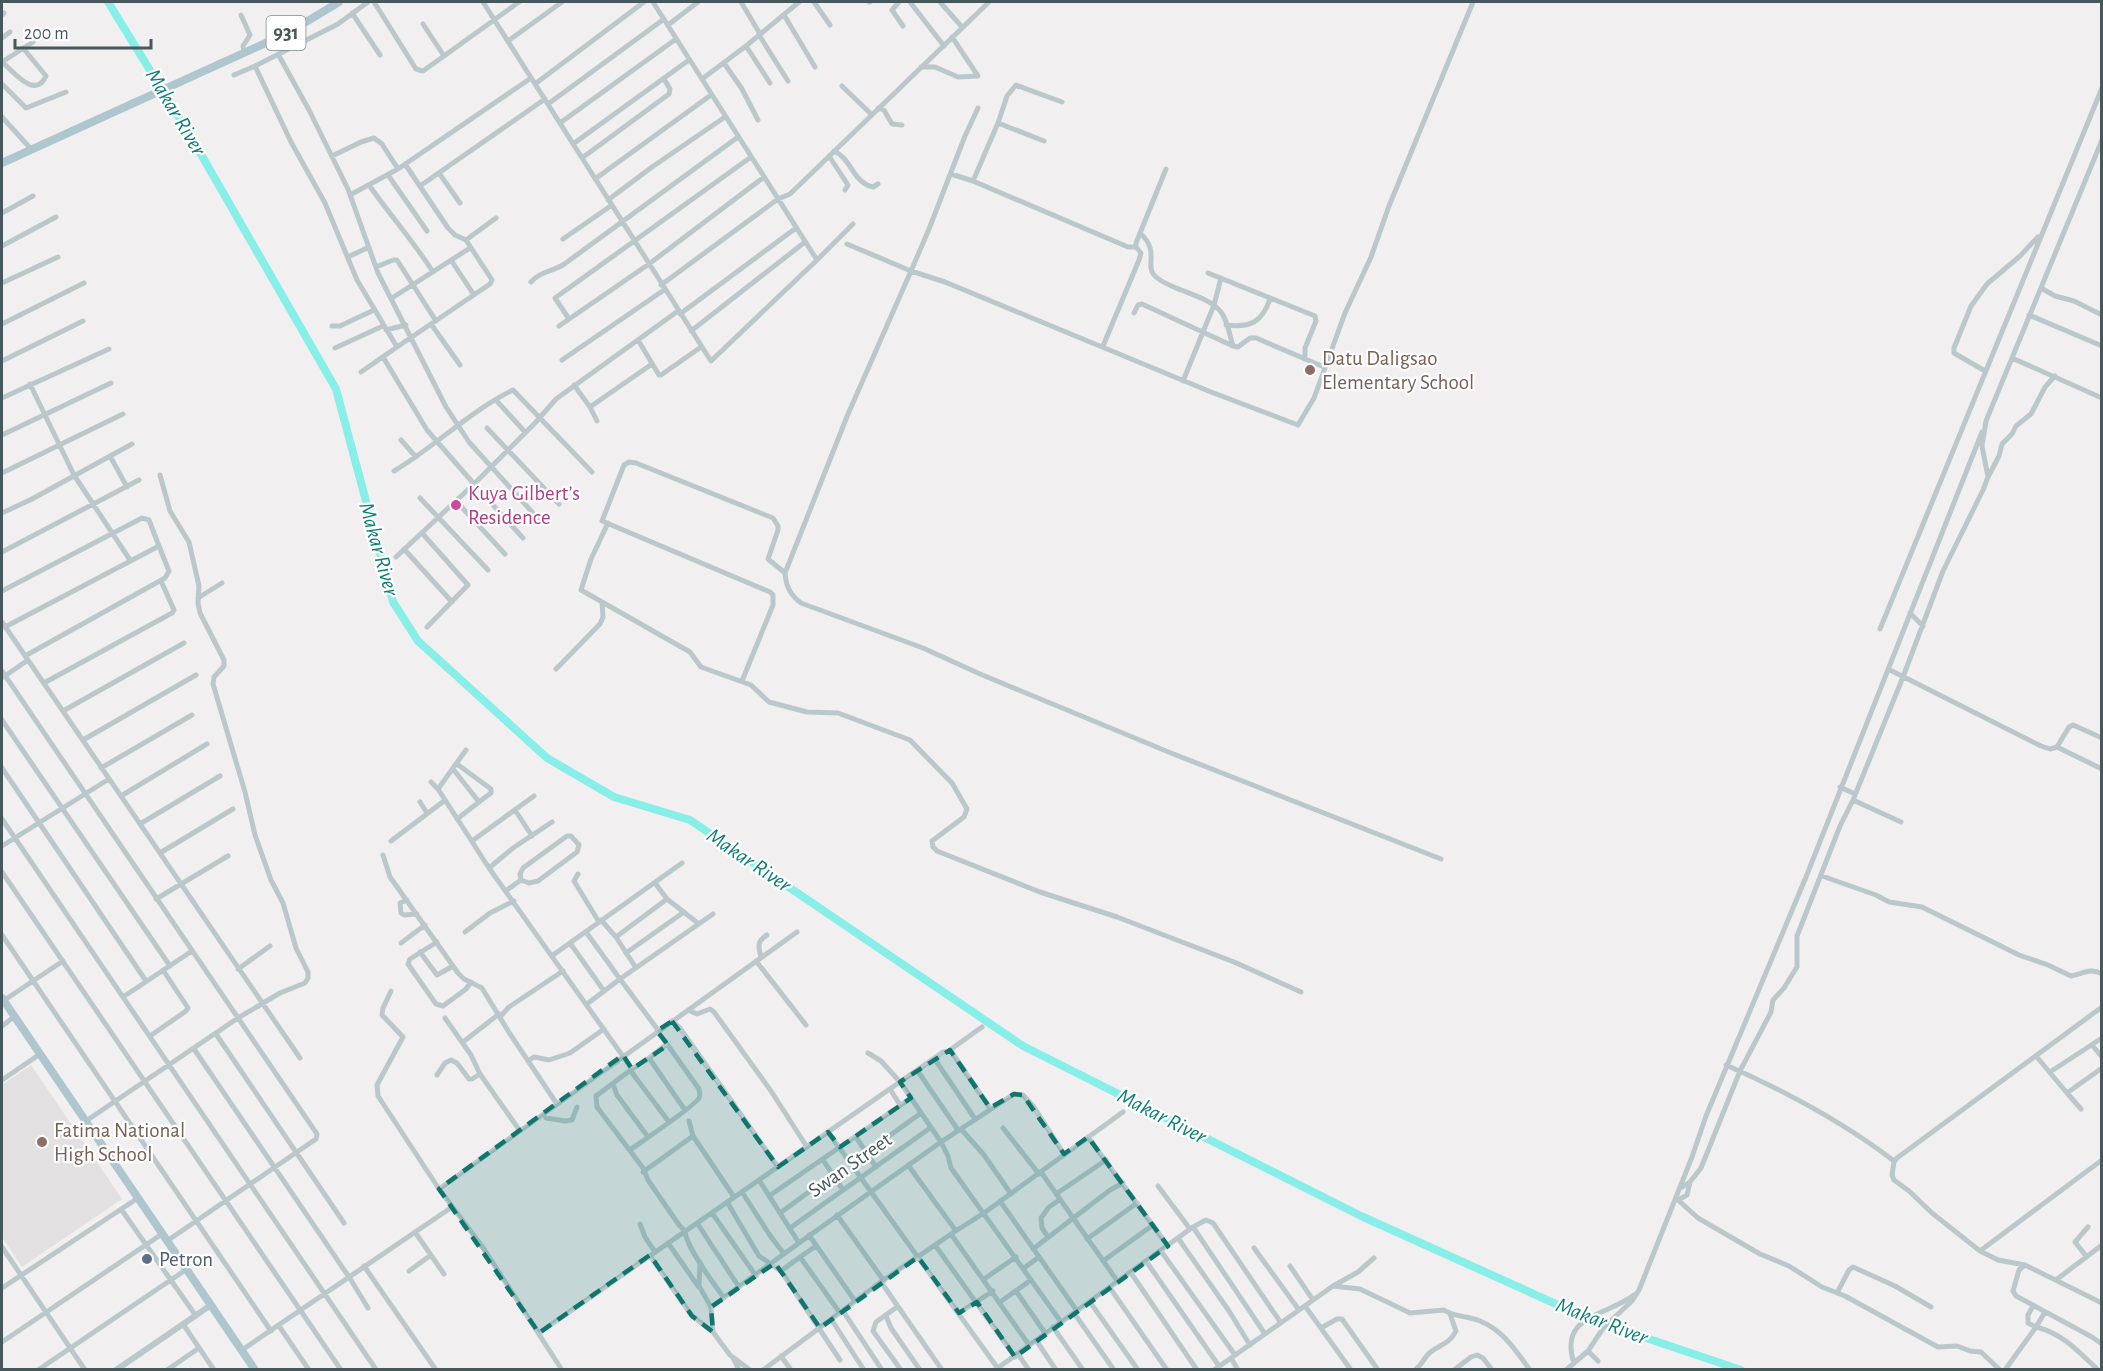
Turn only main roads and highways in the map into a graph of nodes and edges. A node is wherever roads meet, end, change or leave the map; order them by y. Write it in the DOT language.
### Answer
graph roads {
  1 [pos="339,2"];
  2 [pos="2,163"];
  3 [pos="2,1000"];
  4 [pos="255,1370"];
  1 -- 2 [label="main road, 931"];
  3 -- 4 [label="main road"];
}
